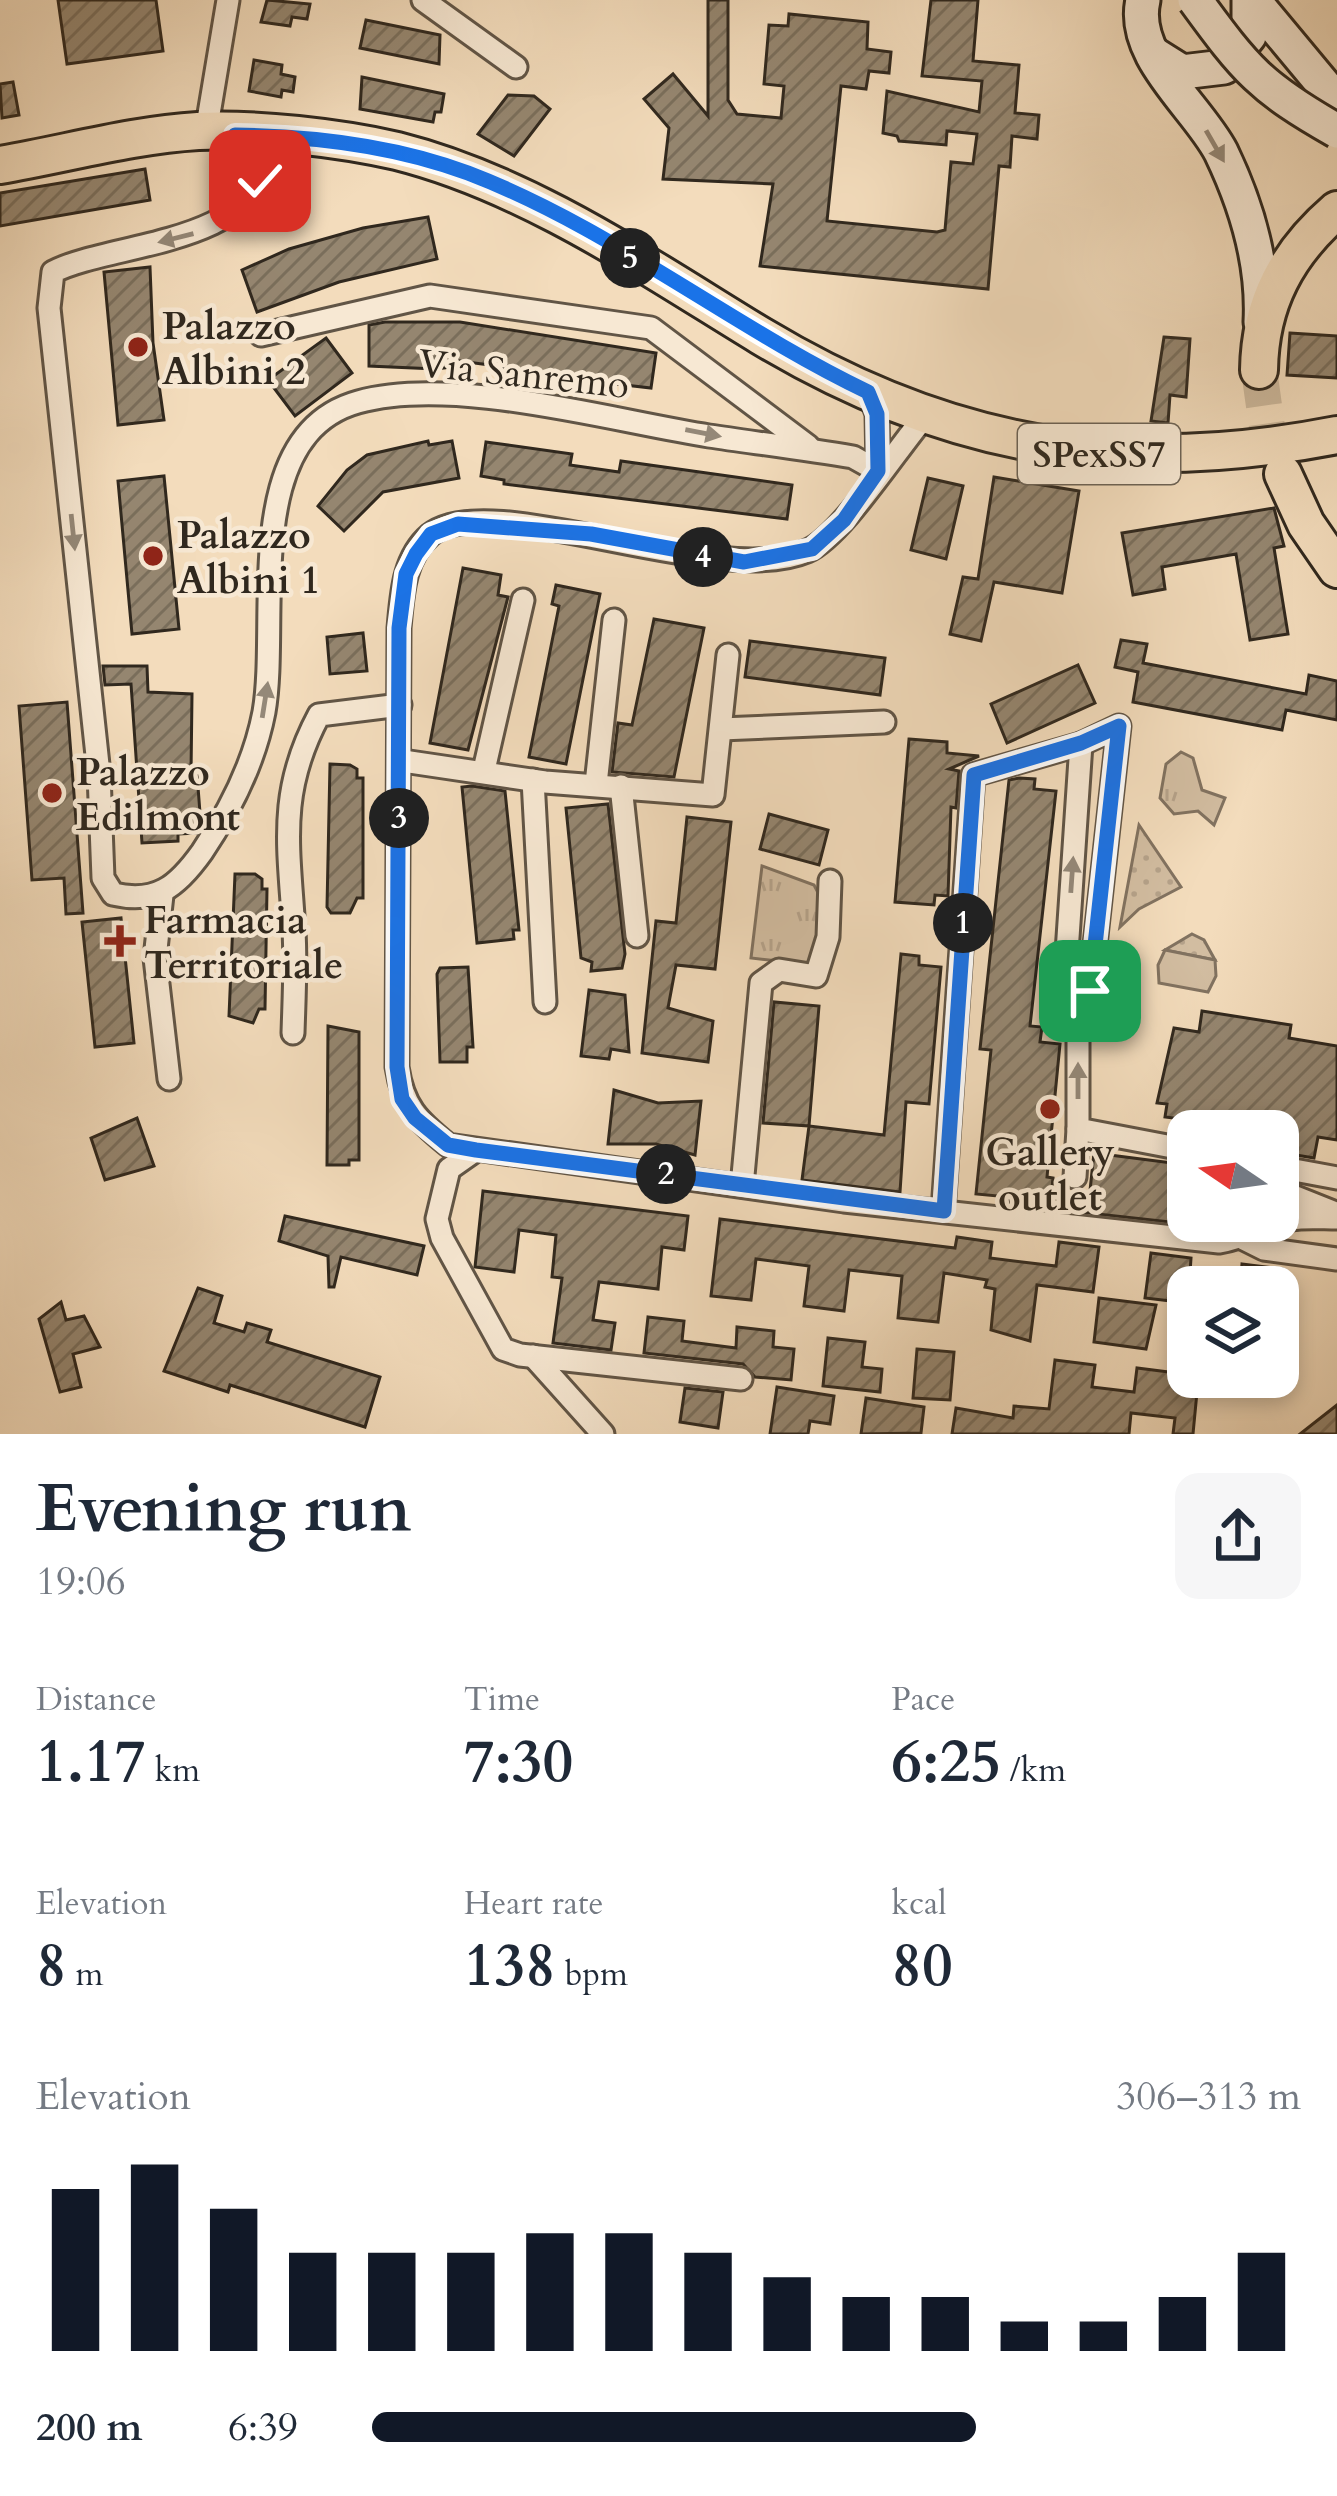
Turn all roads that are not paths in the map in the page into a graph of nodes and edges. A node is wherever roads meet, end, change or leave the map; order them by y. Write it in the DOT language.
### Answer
graph roads {
  1 [pos="228,0"];
  2 [pos="423,0"];
  3 [pos="1112,0"];
  4 [pos="1196,0"];
  5 [pos="1251,0"];
  6 [pos="1145,27"];
  7 [pos="516,67"];
  8 [pos="1337,101"];
  9 [pos="1337,131"];
  10 [pos="220,134"];
  11 [pos="0,165"];
  12 [pos="1337,210"];
  13 [pos="262,335"];
  14 [pos="1260,356"];
  15 [pos="868,392"];
  16 [pos="926,415"];
  17 [pos="1337,435"];
  18 [pos="813,450"];
  19 [pos="1337,451"];
  20 [pos="1275,461"];
  21 [pos="878,471"];
  22 [pos="1335,568"];
  23 [pos="524,600"];
  24 [pos="614,620"];
  25 [pos="728,655"];
  26 [pos="400,705"];
  27 [pos="884,722"];
  28 [pos="721,729"];
  29 [pos="1081,743"];
  30 [pos="403,760"];
  31 [pos="484,770"];
  32 [pos="533,780"];
  33 [pos="596,784"];
  34 [pos="621,786"];
  35 [pos="830,881"];
  36 [pos="162,895"];
  37 [pos="637,936"];
  38 [pos="545,1002"];
  39 [pos="1078,1028"];
  40 [pos="293,1033"];
  41 [pos="169,1079"];
  42 [pos="1078,1129"];
  43 [pos="1167,1146"];
  44 [pos="476,1150"];
  45 [pos="1299,1171"];
  46 [pos="1075,1177"];
  47 [pos="1337,1178"];
  48 [pos="742,1186"];
  49 [pos="1299,1199"];
  50 [pos="944,1211"];
  51 [pos="1337,1216"];
  52 [pos="1299,1217"];
  53 [pos="1167,1235"];
  54 [pos="1250,1242"];
  55 [pos="1337,1259"];
  56 [pos="533,1356"];
  57 [pos="741,1379"];
  58 [pos="603,1434"];
  1 -- 10 [label="street"];
  2 -- 7 [label="street"];
  3 -- 6 [label="main road"];
  4 -- 9 [label="main road, bridge"];
  5 -- 6 [label="main road"];
  5 -- 8 [label="main road"];
  6 -- 14 [label="main road, one-way"];
  10 -- 11 [label="main road, SPexSS7"];
  10 -- 15 [label="main road, SPexSS7"];
  10 -- 36 [label="street, one-way"];
  12 -- 14 [label="main road"];
  13 -- 18 [label="street"];
  15 -- 16 [label="main road, SPexSS7"];
  15 -- 21 [label="street"];
  16 -- 20 [label="main road, SPexSS7"];
  16 -- 21 [label="street"];
  17 -- 20 [label="main road, SPexSS7"];
  18 -- 21 [label="street, Via Sanremo"];
  36 -- 18 [label="street, Via Sanremo, one-way"];
  19 -- 20 [label="main road"];
  20 -- 22 [label="main road"];
  21 -- 26 [label="street"];
  23 -- 31 [label="street"];
  24 -- 33 [label="street"];
  25 -- 28 [label="street"];
  26 -- 30 [label="street"];
  26 -- 40 [label="street"];
  27 -- 28 [label="street"];
  28 -- 34 [label="street"];
  39 -- 29 [label="street, one-way"];
  29 -- 39 [label="street"];
  29 -- 50 [label="street"];
  30 -- 31 [label="street"];
  30 -- 44 [label="street"];
  31 -- 32 [label="street"];
  32 -- 33 [label="street"];
  32 -- 38 [label="street"];
  33 -- 34 [label="street"];
  34 -- 37 [label="street"];
  35 -- 48 [label="street"];
  36 -- 41 [label="street"];
  42 -- 39 [label="street, one-way"];
  42 -- 43 [label="street"];
  42 -- 46 [label="street"];
  44 -- 48 [label="street"];
  44 -- 56 [label="street"];
  45 -- 47 [label="street"];
  48 -- 50 [label="street"];
  49 -- 51 [label="street"];
  50 -- 53 [label="street"];
  51 -- 52 [label="street"];
  54 -- 55 [label="street"];
  56 -- 57 [label="street"];
  56 -- 58 [label="street"];
}
